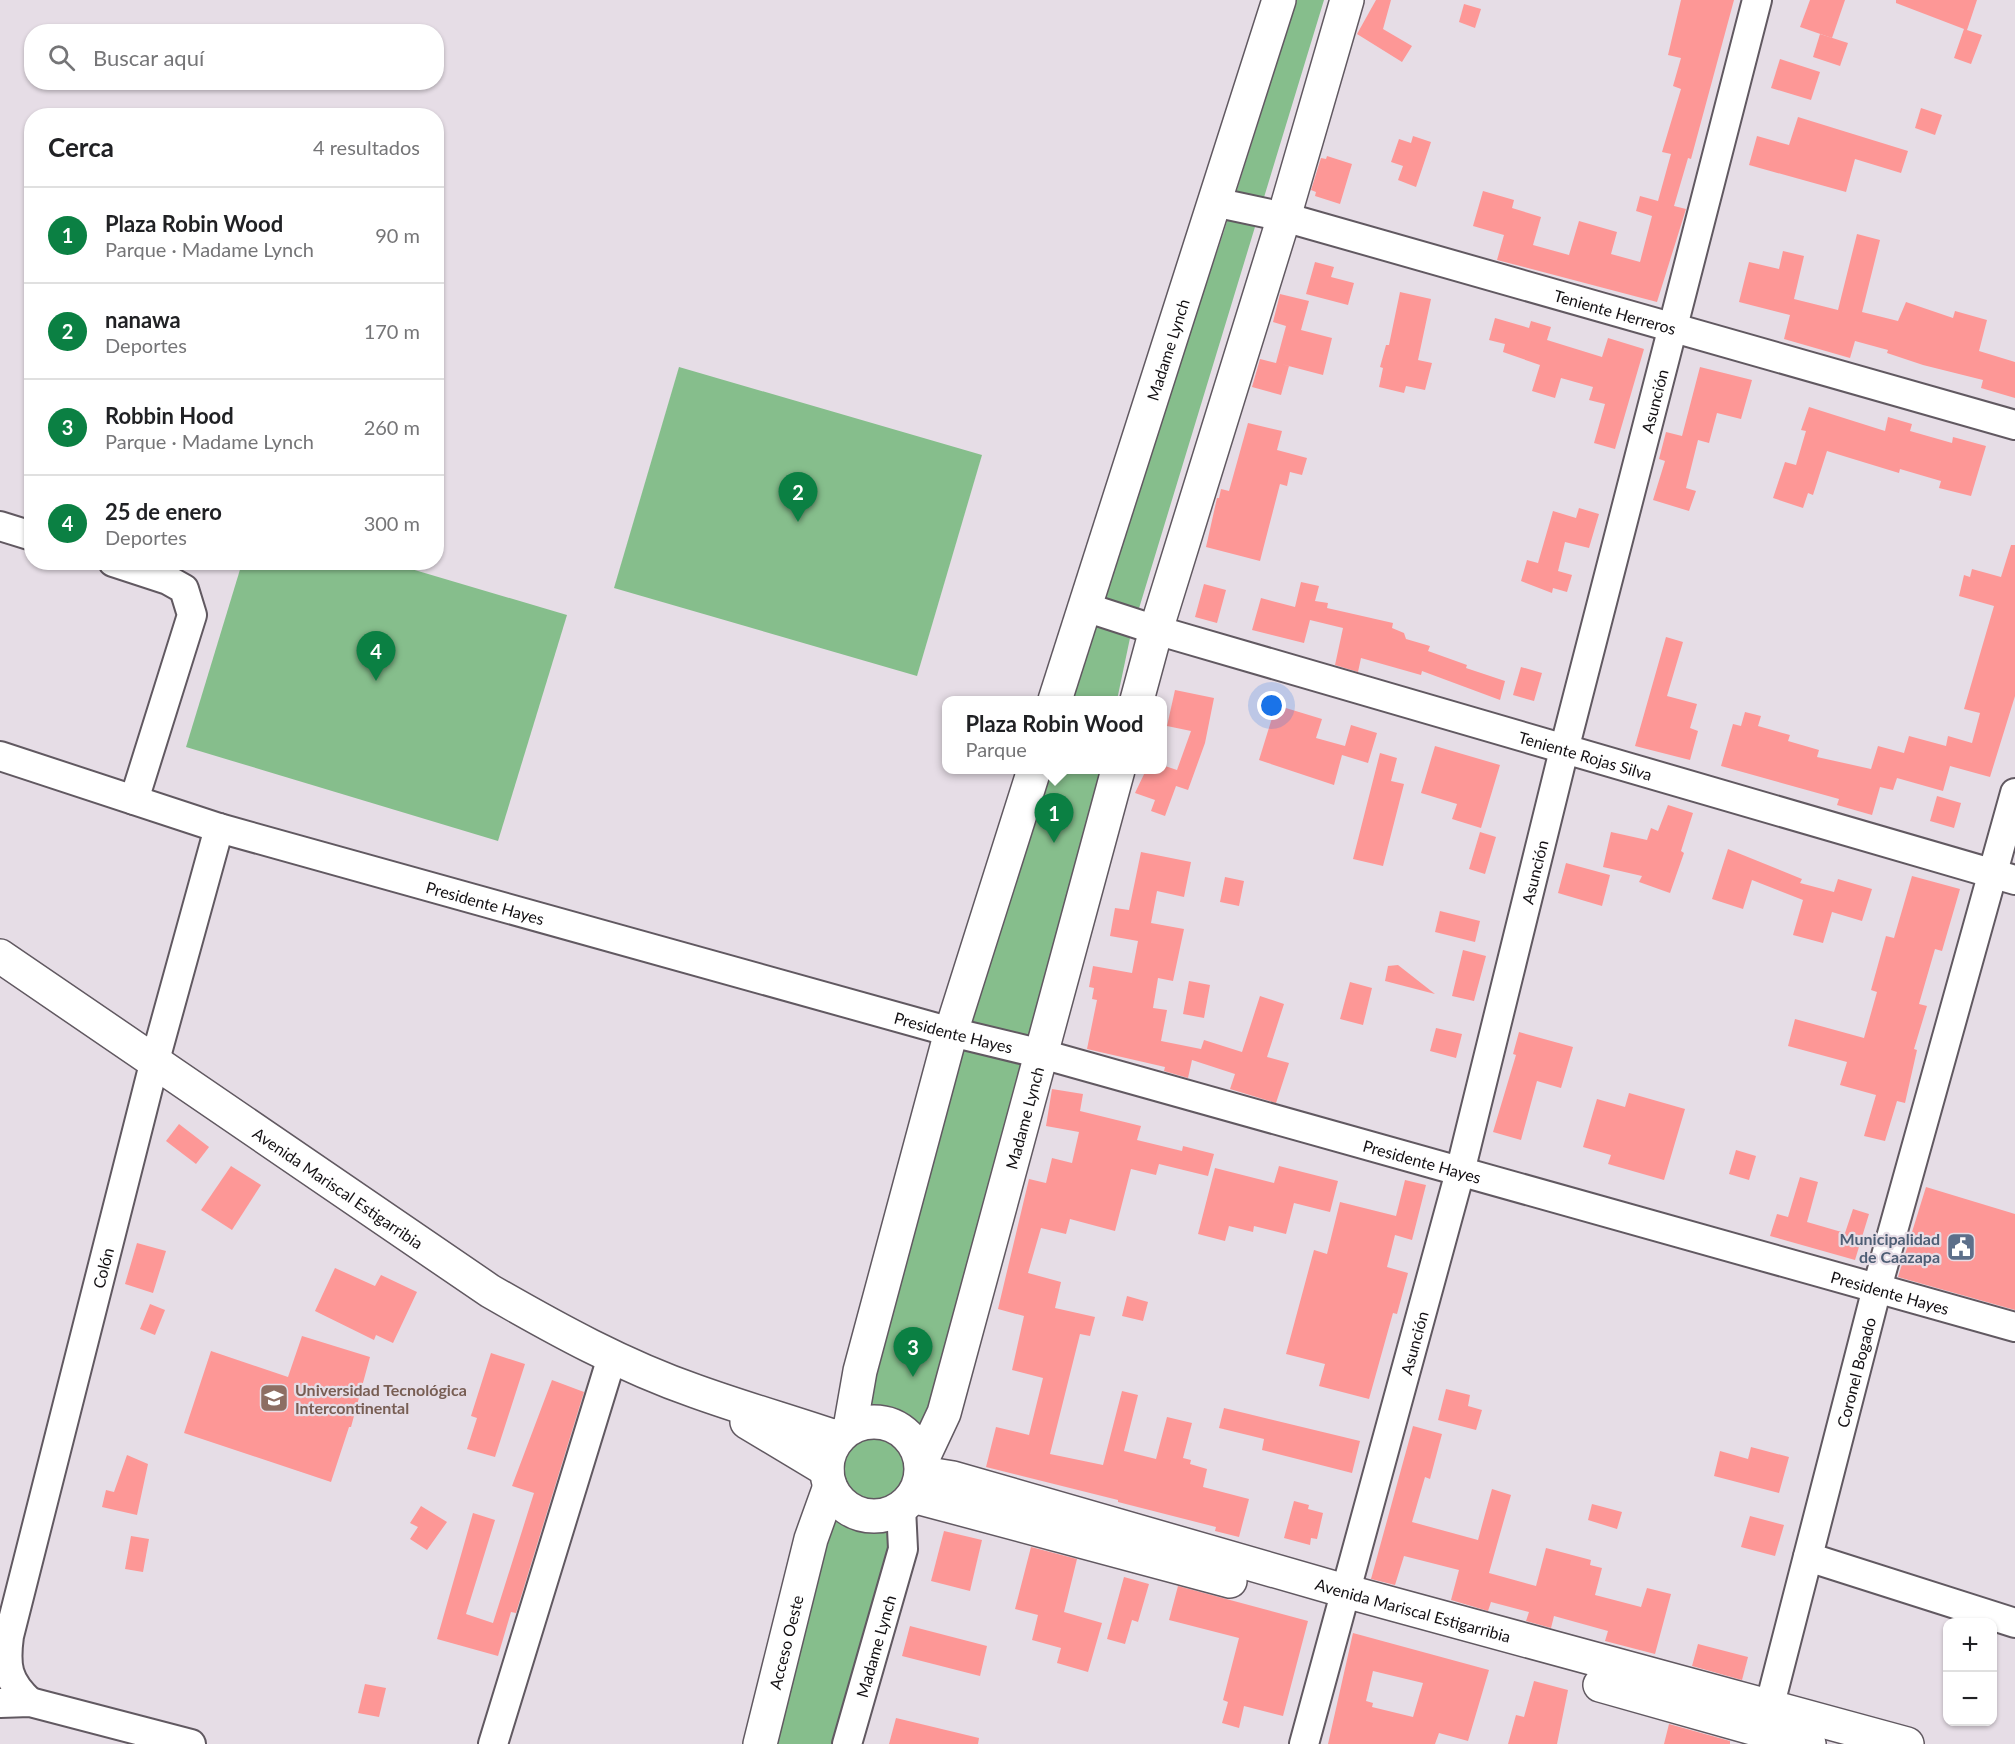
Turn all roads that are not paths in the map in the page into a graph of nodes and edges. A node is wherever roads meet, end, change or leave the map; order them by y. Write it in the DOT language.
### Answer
graph roads {
  1 [pos="1279,0"];
  2 [pos="1347,0"];
  3 [pos="1758,0"];
  4 [pos="1214,202"];
  5 [pos="1284,217"];
  6 [pos="1674,329"];
  7 [pos="2015,425"];
  8 [pos="0,526"];
  9 [pos="24,534"];
  10 [pos="137,570"];
  11 [pos="1085,607"];
  12 [pos="1156,630"];
  13 [pos="1056,696"];
  14 [pos="1138,696"];
  15 [pos="1564,750"];
  16 [pos="0,756"];
  17 [pos="1033,774"];
  18 [pos="1117,774"];
  19 [pos="2015,793"];
  20 [pos="134,800"];
  21 [pos="219,828"];
  22 [pos="2004,877"];
  23 [pos="0,956"];
  24 [pos="951,1032"];
  25 [pos="1042,1054"];
  26 [pos="154,1060"];
  27 [pos="1460,1172"];
  28 [pos="1877,1288"];
  29 [pos="2015,1327"];
  30 [pos="612,1357"];
  31 [pos="694,1390"];
  32 [pos="844,1433"];
  33 [pos="835,1488"];
  34 [pos="909,1490"];
  35 [pos="1808,1557"];
  36 [pos="1342,1601"];
  37 [pos="2015,1623"];
  38 [pos="30,1702"];
  39 [pos="0,1703"];
  40 [pos="1766,1728"];
  41 [pos="191,1744"];
  42 [pos="493,1744"];
  43 [pos="760,1744"];
  44 [pos="847,1744"];
  45 [pos="1304,1744"];
  46 [pos="1809,1744"];
  47 [pos="1907,1744"];
  1 -- 4 [label="main road, Madame Lynch"];
  2 -- 5 [label="main road"];
  3 -- 6 [label="street, Asunción"];
  4 -- 5 [label="street, Teniente Herreros"];
  4 -- 11 [label="main road, Madame Lynch"];
  5 -- 6 [label="street, Teniente Herreros"];
  5 -- 12 [label="main road"];
  6 -- 7 [label="street, Teniente Herreros"];
  6 -- 15 [label="street, Asunción"];
  8 -- 9 [label="street"];
  10 -- 20 [label="street"];
  11 -- 12 [label="street, Teniente Rojas Silva"];
  11 -- 13 [label="main road, Madame Lynch"];
  12 -- 14 [label="main road"];
  12 -- 15 [label="street, Teniente Rojas Silva"];
  15 -- 22 [label="street, Teniente Rojas Silva"];
  15 -- 27 [label="street, Asunción"];
  16 -- 20 [label="street, Presidente Hayes"];
  17 -- 24 [label="main road"];
  18 -- 25 [label="main road, Madame Lynch"];
  19 -- 22 [label="street, Coronel Bogado"];
  20 -- 21 [label="street, Presidente Hayes"];
  21 -- 24 [label="street, Presidente Hayes"];
  21 -- 26 [label="street, Colón"];
  22 -- 28 [label="street, Coronel Bogado"];
  23 -- 26 [label="main road, Avenida Mariscal Estigarribia"];
  24 -- 25 [label="street, Presidente Hayes"];
  24 -- 32 [label="main road"];
  25 -- 27 [label="street, Presidente Hayes"];
  25 -- 34 [label="main road, Madame Lynch"];
  26 -- 30 [label="main road, Avenida Mariscal Estigarribia"];
  26 -- 38 [label="street, Colón"];
  27 -- 28 [label="street, Presidente Hayes"];
  27 -- 36 [label="street, Asunción"];
  28 -- 29 [label="street, Presidente Hayes"];
  28 -- 35 [label="street, Coronel Bogado"];
  30 -- 31 [label="main road, Avenida Mariscal Estigarribia"];
  30 -- 42 [label="street"];
  31 -- 32 [label="main road, Avenida Mariscal Estigarribia"];
  31 -- 33 [label="main road, Avenida Mariscal Estigarribia"];
  32 -- 33 [label="main road"];
  32 -- 34 [label="main road"];
  33 -- 34 [label="main road"];
  33 -- 43 [label="main road, Acceso Oeste"];
  34 -- 36 [label="main road, Avenida Mariscal Estigarribia"];
  34 -- 44 [label="street, Madame Lynch"];
  35 -- 37 [label="street"];
  35 -- 40 [label="street, Coronel Bogado"];
  36 -- 40 [label="main road, Avenida Mariscal Estigarribia"];
  36 -- 45 [label="street, Asunción"];
  38 -- 39 [label="street"];
  38 -- 41 [label="street"];
  40 -- 46 [label="main road, Avenida Mariscal Estigarribia"];
  40 -- 47 [label="main road, Avenida Mariscal Estigarribia"];
}
